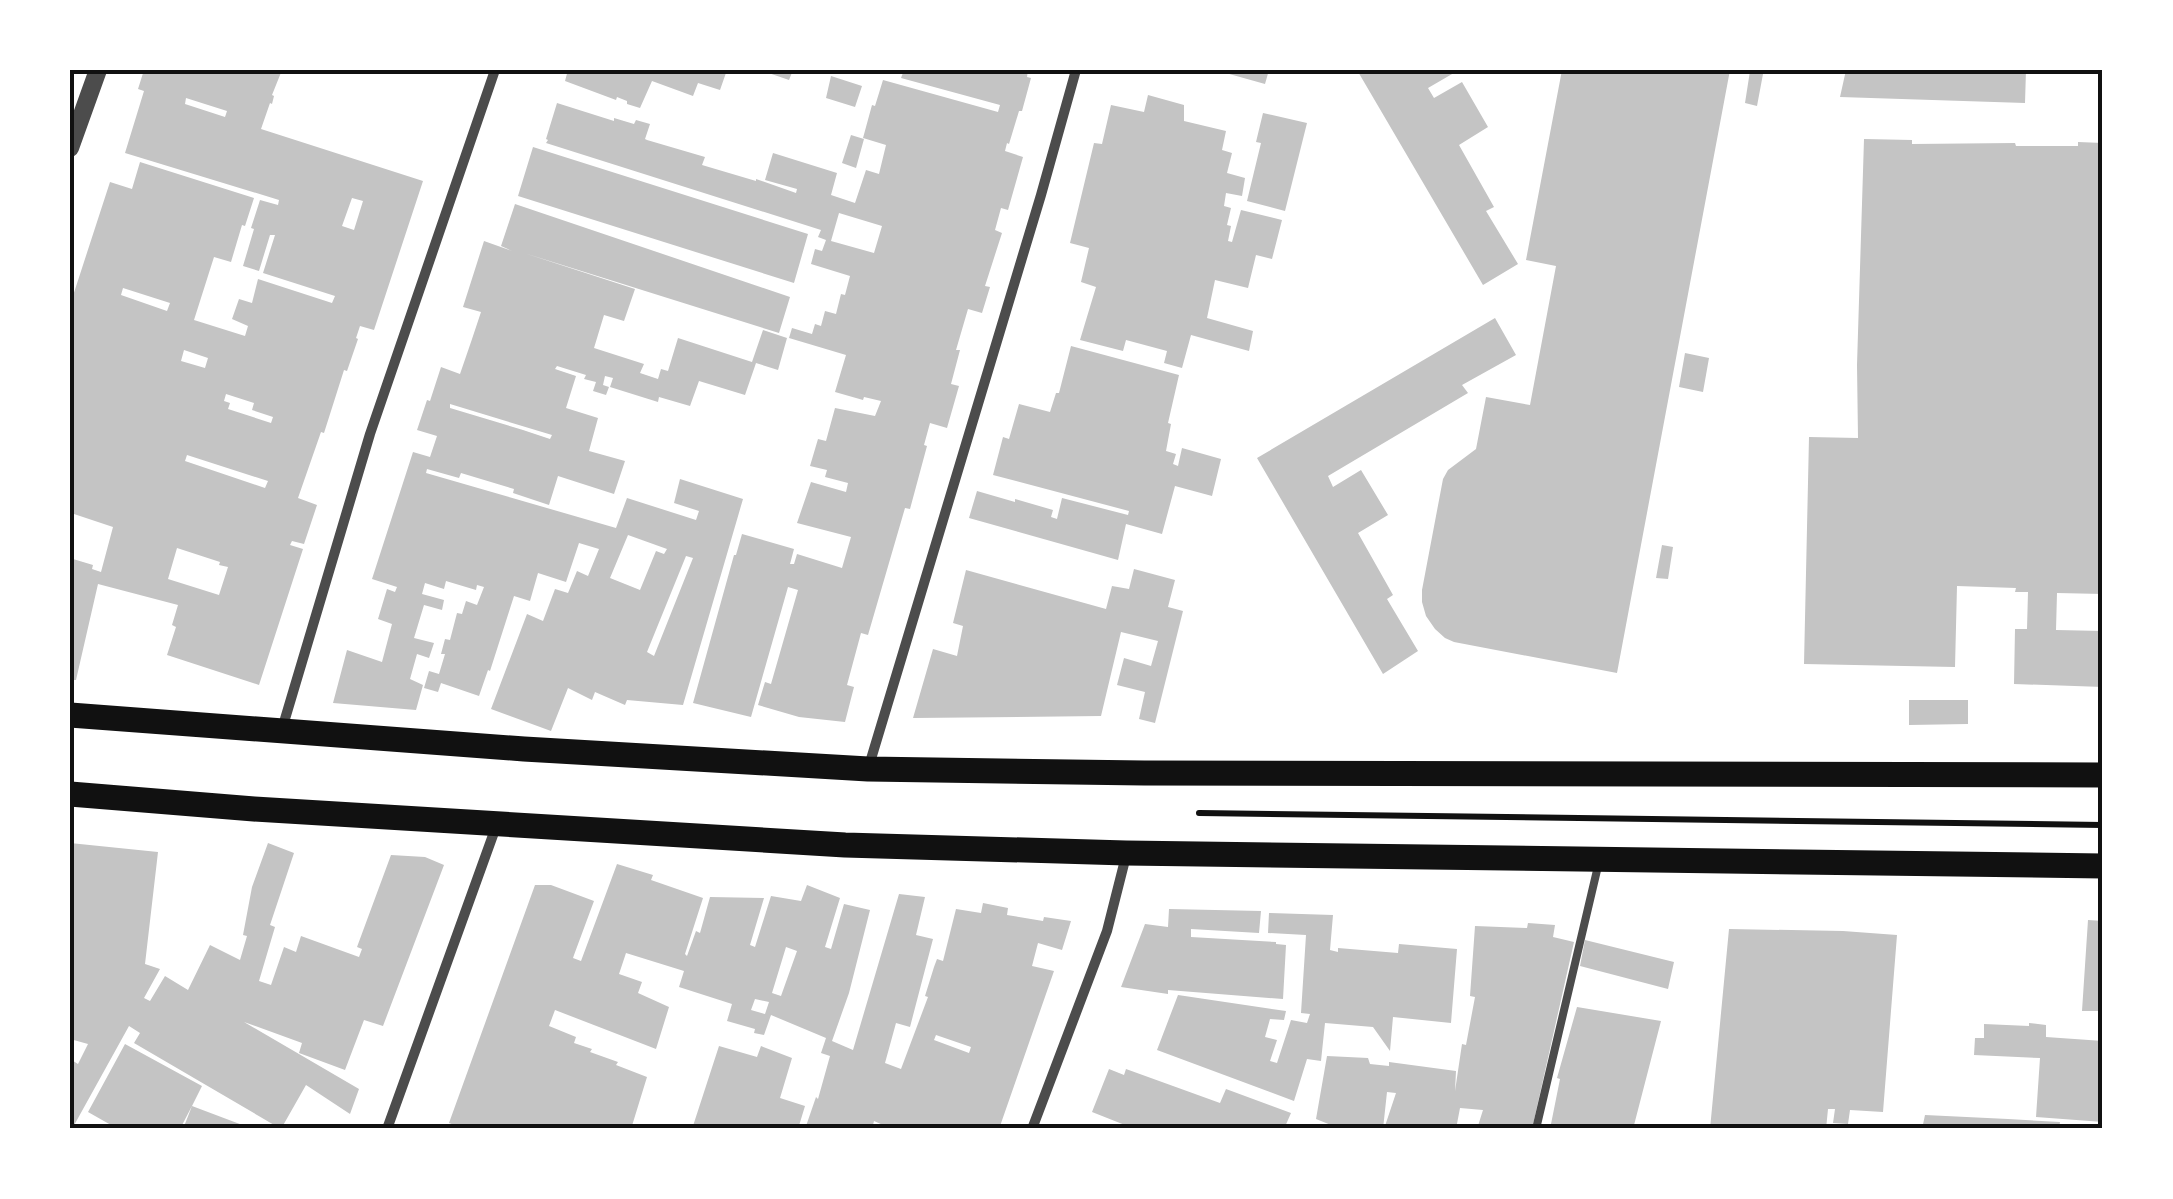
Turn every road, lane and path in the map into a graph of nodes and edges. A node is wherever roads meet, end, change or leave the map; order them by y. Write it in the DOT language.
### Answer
graph roads {
  1 [pos="98,70"];
  2 [pos="495,70"];
  3 [pos="1076,70"];
  4 [pos="70,148"];
  5 [pos="70,716"];
  6 [pos="282,730"];
  7 [pos="868,769"];
  8 [pos="2103,775"];
  9 [pos="70,794"];
  10 [pos="498,824"];
  11 [pos="1126,852"];
  12 [pos="1600,859"];
  13 [pos="2103,866"];
  14 [pos="387,1129"];
  15 [pos="1032,1129"];
  16 [pos="1536,1129"];
  1 -- 4 [label="street"];
  2 -- 6 [label="street"];
  3 -- 7 [label="street"];
  5 -- 6 [label="main road"];
  6 -- 7 [label="main road"];
  7 -- 8 [label="main road"];
  9 -- 10 [label="main road"];
  10 -- 11 [label="main road"];
  10 -- 14 [label="street"];
  11 -- 12 [label="main road"];
  11 -- 15 [label="street"];
  12 -- 13 [label="main road"];
  12 -- 16 [label="lane"];
}
